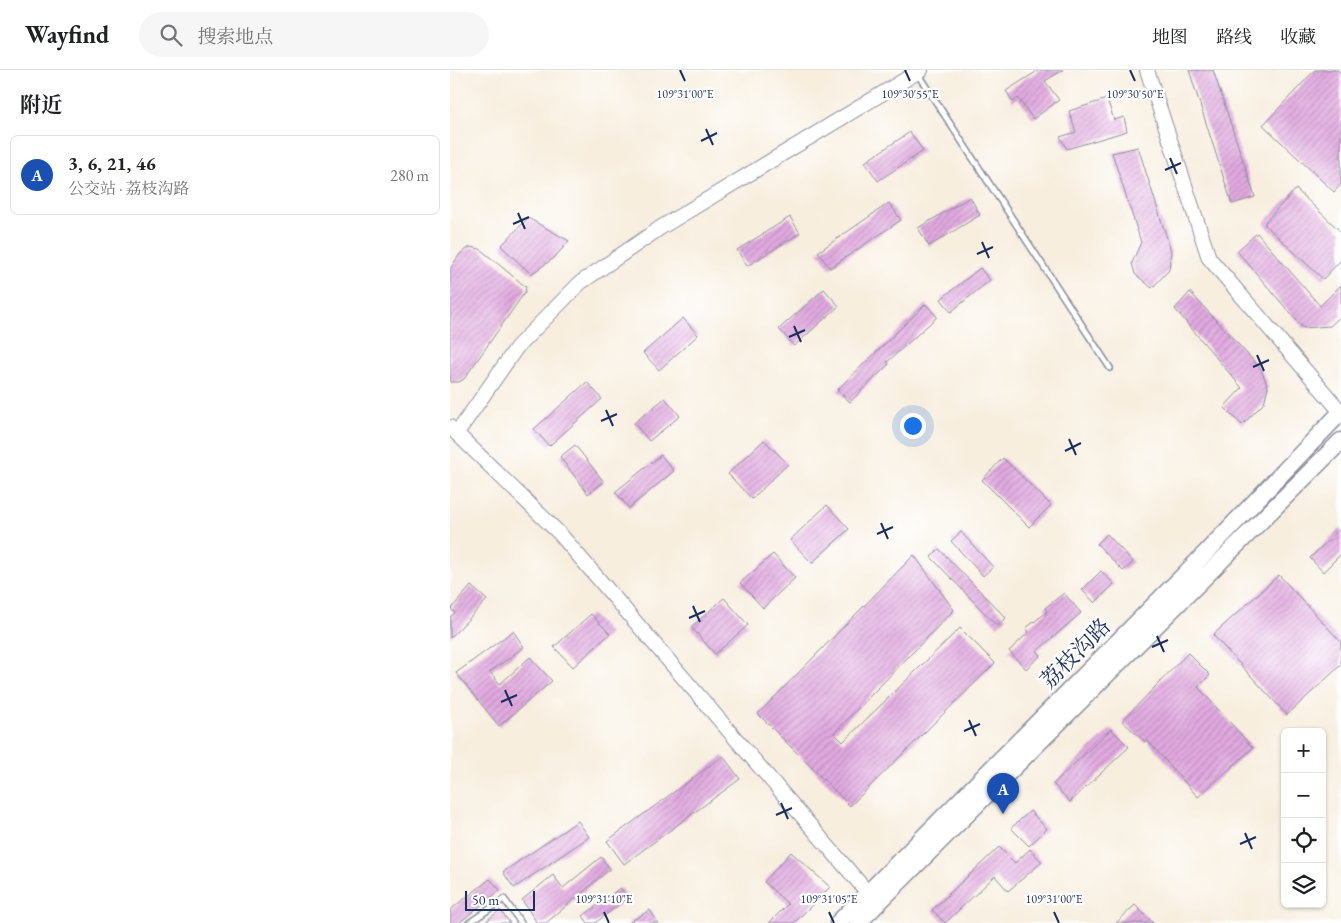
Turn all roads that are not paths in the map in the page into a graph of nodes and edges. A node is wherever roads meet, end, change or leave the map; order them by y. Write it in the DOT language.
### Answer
graph roads {
  1 [pos="1147,70"];
  2 [pos="919,71"];
  3 [pos="1110,368"];
  4 [pos="1341,412"];
  5 [pos="454,430"];
  6 [pos="1341,441"];
  7 [pos="868,893"];
  8 [pos="469,923"];
  9 [pos="521,923"];
  10 [pos="838,923"];
  11 [pos="858,923"];
  1 -- 4 [label="street"];
  2 -- 3 [label="lane"];
  2 -- 5 [label="street"];
  4 -- 7 [label="main road, 荔枝沟路"];
  5 -- 7 [label="street"];
  6 -- 11 [label="main road, 荔枝沟路"];
  7 -- 10 [label="main road, 荔枝沟路"];
  8 -- 9 [label="lane"];
}
